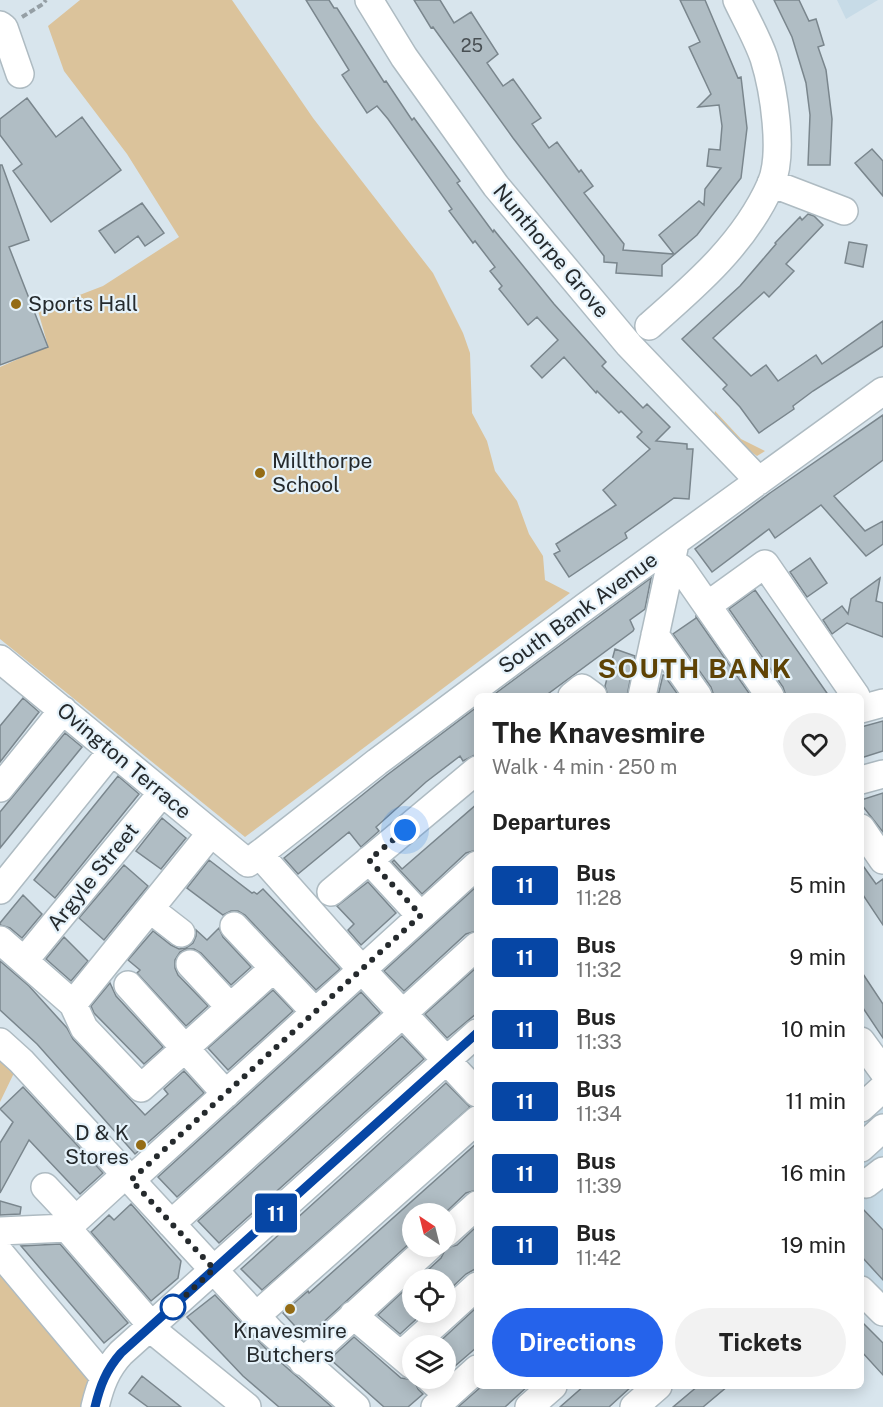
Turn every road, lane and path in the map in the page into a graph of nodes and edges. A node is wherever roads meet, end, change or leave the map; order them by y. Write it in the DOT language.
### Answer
graph roads {
  1 [pos="46,0"];
  2 [pos="369,0"];
  3 [pos="737,0"];
  4 [pos="2,27"];
  5 [pos="20,74"];
  6 [pos="771,183"];
  7 [pos="844,211"];
  8 [pos="649,326"];
  9 [pos="883,391"];
  10 [pos="759,480"];
  11 [pos="672,553"];
  12 [pos="708,605"];
  13 [pos="655,634"];
  14 [pos="4,671"];
  15 [pos="474,693"];
  16 [pos="474,693"];
  17 [pos="576,693"];
  18 [pos="589,693"];
  19 [pos="643,693"];
  20 [pos="696,693"];
  21 [pos="768,693"];
  22 [pos="857,693"];
  23 [pos="63,710"];
  24 [pos="112,752"];
  25 [pos="474,772"];
  26 [pos="883,774"];
  27 [pos="864,779"];
  28 [pos="0,788"];
  29 [pos="162,793"];
  30 [pos="211,833"];
  31 [pos="253,859"];
  32 [pos="369,860"];
  33 [pos="474,868"];
  34 [pos="0,890"];
  35 [pos="331,892"];
  36 [pos="150,909"];
  37 [pos="421,915"];
  38 [pos="234,926"];
  39 [pos="181,933"];
  40 [pos="0,940"];
  41 [pos="474,949"];
  42 [pos="24,961"];
  43 [pos="190,964"];
  44 [pos="274,968"];
  45 [pos="362,970"];
  46 [pos="128,985"];
  47 [pos="73,1004"];
  48 [pos="230,1007"];
  49 [pos="315,1012"];
  50 [pos="403,1014"];
  51 [pos="474,1036"];
  52 [pos="0,1042"];
  53 [pos="864,1045"];
  54 [pos="184,1048"];
  55 [pos="448,1059"];
  56 [pos="883,1071"];
  57 [pos="883,1088"];
  58 [pos="474,1089"];
  59 [pos="226,1094"];
  60 [pos="864,1105"];
  61 [pos="474,1123"];
  62 [pos="883,1171"];
  63 [pos="128,1177"];
  64 [pos="864,1183"];
  65 [pos="45,1187"];
  66 [pos="474,1208"];
  67 [pos="71,1224"];
  68 [pos="171,1224"];
  69 [pos="456,1224"];
  70 [pos="0,1231"];
  71 [pos="0,1254"];
  72 [pos="418,1257"];
  73 [pos="214,1269"];
  74 [pos="474,1289"];
  75 [pos="864,1293"];
  76 [pos="883,1312"];
  77 [pos="353,1315"];
  78 [pos="256,1316"];
  79 [pos="151,1327"];
  80 [pos="431,1335"];
  81 [pos="402,1356"];
  82 [pos="303,1362"];
  83 [pos="474,1371"];
  84 [pos="550,1389"];
  85 [pos="655,1389"];
  86 [pos="437,1393"];
  87 [pos="104,1396"];
  88 [pos="247,1407"];
  89 [pos="356,1407"];
  90 [pos="529,1407"];
  91 [pos="634,1407"];
  1 -- 4 [label="path"];
  2 -- 10 [label="street, Nunthorpe Grove"];
  3 -- 6 [label="street"];
  4 -- 5 [label="street"];
  6 -- 7 [label="street"];
  6 -- 8 [label="street"];
  9 -- 10 [label="street, South Bank Avenue"];
  10 -- 11 [label="street, South Bank Avenue"];
  11 -- 12 [label="street"];
  11 -- 13 [label="street"];
  11 -- 15 [label="street, South Bank Avenue"];
  12 -- 21 [label="street"];
  12 -- 22 [label="street"];
  13 -- 19 [label="street"];
  13 -- 20 [label="street"];
  14 -- 23 [label="street, Ovington Terrace"];
  16 -- 31 [label="street, South Bank Avenue"];
  17 -- 18 [label="street"];
  23 -- 24 [label="street, Ovington Terrace"];
  23 -- 28 [label="street"];
  24 -- 29 [label="street, Ovington Terrace"];
  24 -- 34 [label="street"];
  25 -- 32 [label="street"];
  26 -- 27 [label="street"];
  29 -- 30 [label="street, Ovington Terrace"];
  29 -- 42 [label="street, Argyle Street"];
  30 -- 31 [label="street, Ovington Terrace"];
  30 -- 36 [label="street"];
  31 -- 45 [label="street, Ovington Terrace"];
  32 -- 35 [label="street"];
  32 -- 37 [label="street"];
  33 -- 37 [label="street"];
  36 -- 39 [label="street"];
  36 -- 47 [label="street"];
  37 -- 45 [label="street"];
  38 -- 44 [label="street"];
  40 -- 42 [label="street"];
  41 -- 50 [label="street"];
  42 -- 47 [label="street"];
  43 -- 48 [label="street"];
  44 -- 48 [label="street"];
  44 -- 49 [label="street"];
  45 -- 49 [label="street"];
  45 -- 50 [label="street, Ovington Terrace"];
  46 -- 54 [label="street"];
  47 -- 54 [label="street"];
  48 -- 54 [label="street"];
  49 -- 59 [label="street"];
  50 -- 55 [label="street, Ovington Terrace"];
  50 -- 68 [label="street"];
  51 -- 55 [label="street"];
  52 -- 63 [label="street"];
  53 -- 56 [label="street"];
  54 -- 59 [label="street"];
  55 -- 58 [label="street, Ovington Terrace"];
  55 -- 73 [label="street"];
  57 -- 60 [label="street"];
  59 -- 63 [label="street"];
  61 -- 78 [label="street"];
  62 -- 64 [label="street"];
  63 -- 67 [label="street"];
  63 -- 68 [label="street"];
  65 -- 67 [label="street"];
  66 -- 69 [label="street"];
  67 -- 70 [label="street"];
  67 -- 79 [label="street"];
  68 -- 73 [label="street"];
  71 -- 87 [label="street"];
  72 -- 77 [label="street"];
  73 -- 78 [label="street"];
  73 -- 79 [label="street"];
  74 -- 80 [label="street"];
  75 -- 76 [label="street"];
  77 -- 81 [label="street"];
  77 -- 82 [label="street"];
  78 -- 82 [label="street"];
  79 -- 87 [label="street"];
  79 -- 88 [label="street"];
  82 -- 89 [label="street"];
  83 -- 86 [label="street"];
  84 -- 90 [label="street"];
  85 -- 91 [label="street"];
}
